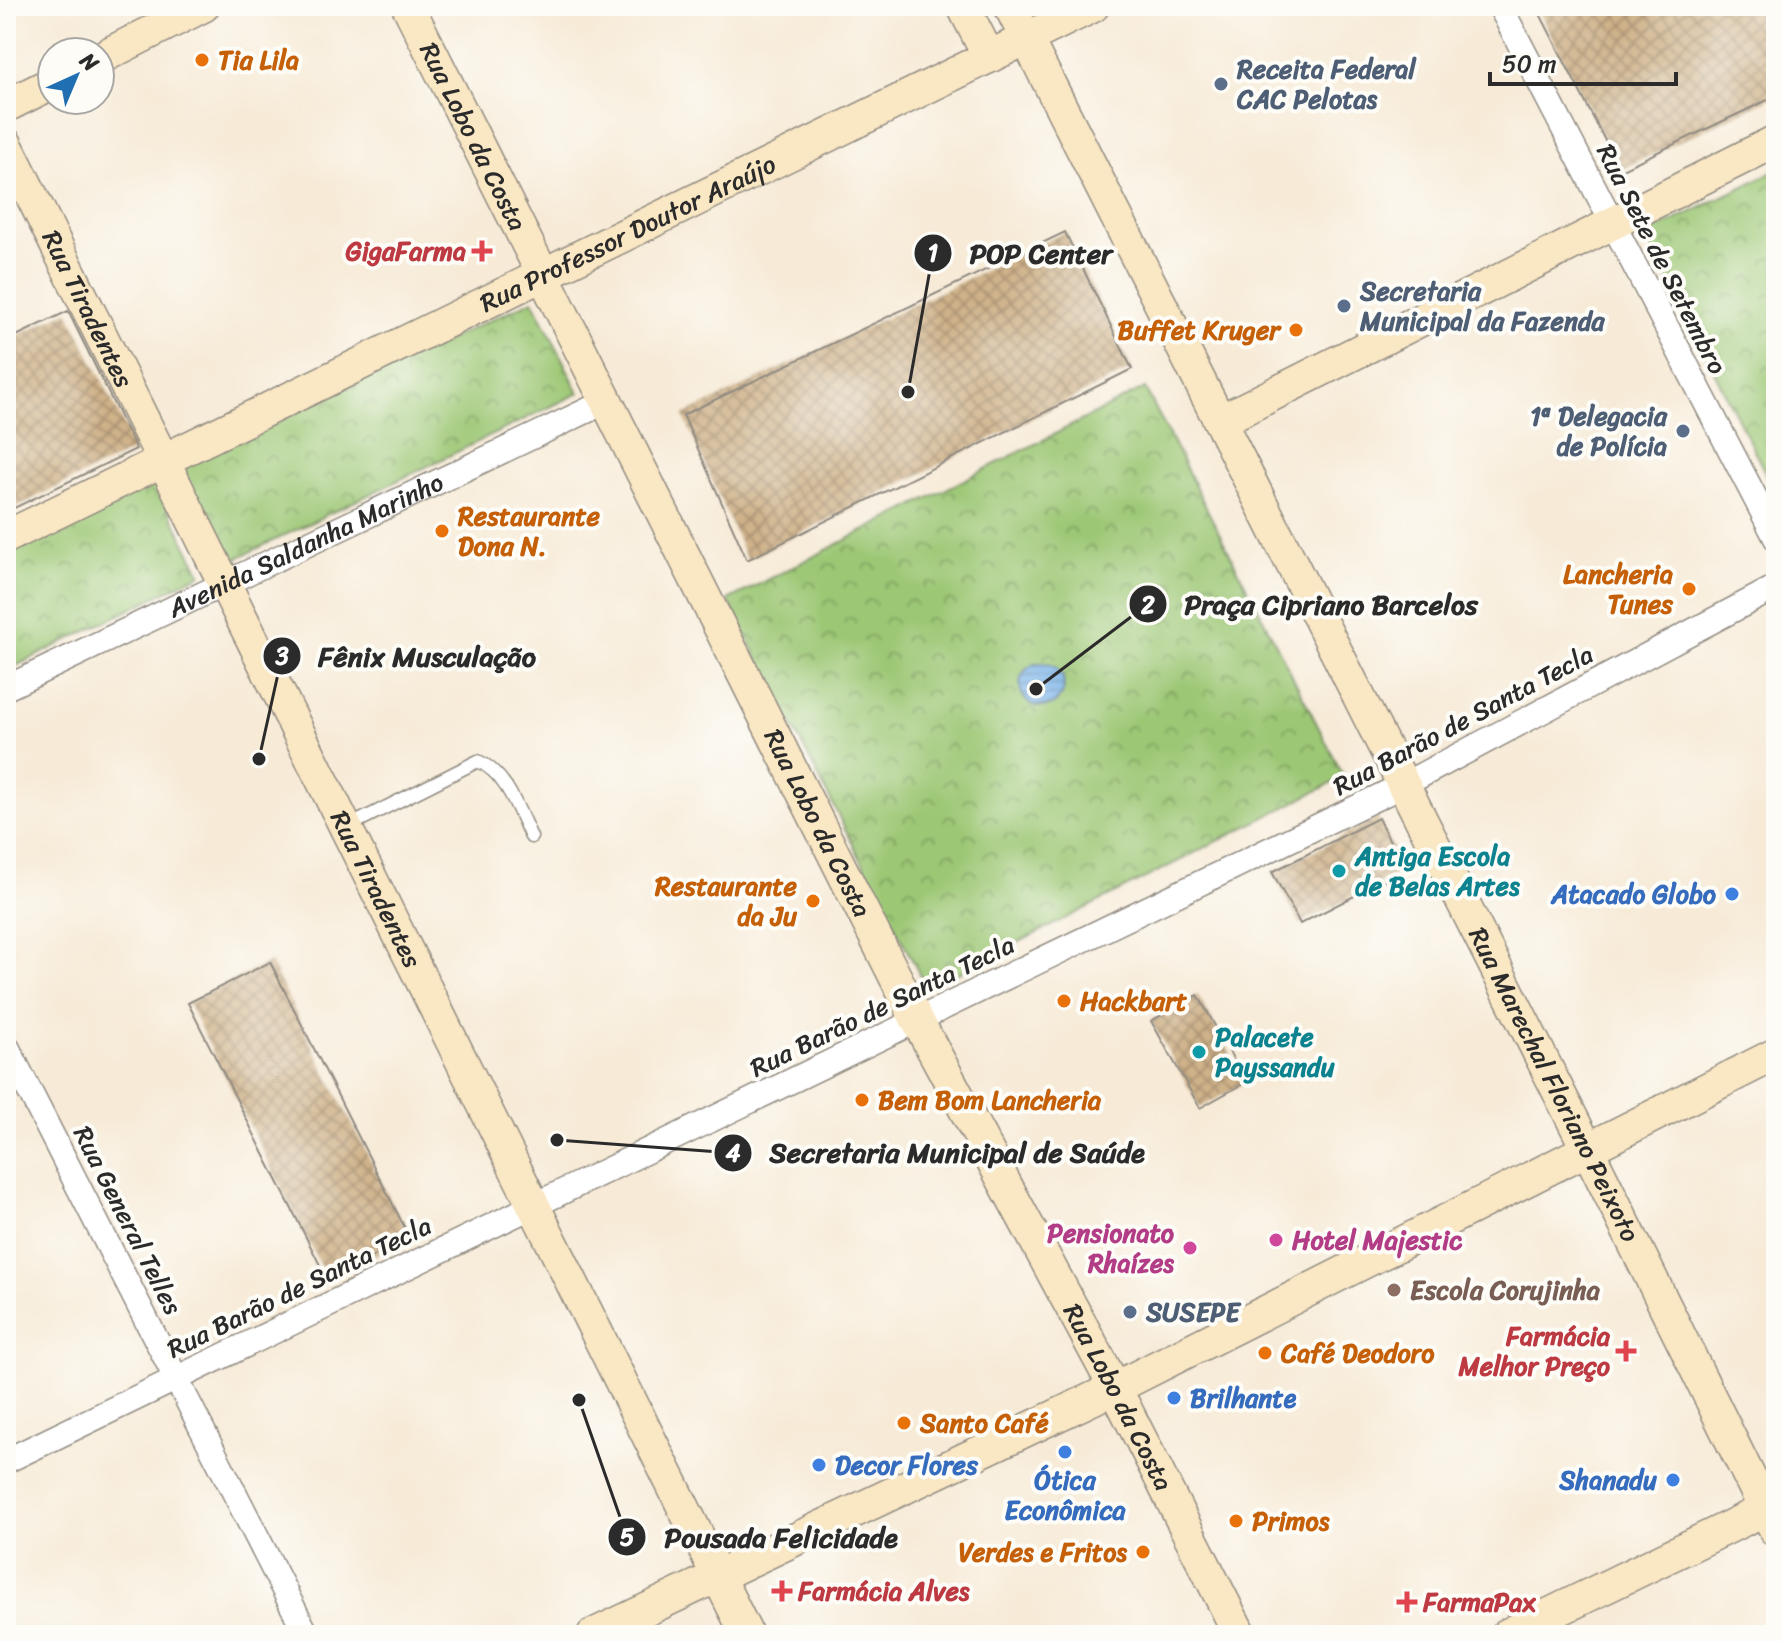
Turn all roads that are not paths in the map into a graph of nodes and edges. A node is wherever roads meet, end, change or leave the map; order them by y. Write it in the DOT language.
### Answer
graph roads {
  1 [pos="203,6"];
  2 [pos="408,6"];
  3 [pos="963,6"];
  4 [pos="1010,6"];
  5 [pos="1093,6"];
  6 [pos="1500,6"];
  7 [pos="1026,40"];
  8 [pos="116,50"];
  9 [pos="989,57"];
  10 [pos="36,91"];
  11 [pos="1053,92"];
  12 [pos="6,106"];
  13 [pos="1776,141"];
  14 [pos="6,144"];
  15 [pos="1611,222"];
  16 [pos="542,276"];
  17 [pos="605,402"];
  18 [pos="1220,421"];
  19 [pos="163,462"];
  20 [pos="6,537"];
  21 [pos="1776,538"];
  22 [pos="223,584"];
  23 [pos="1776,587"];
  24 [pos="6,688"];
  25 [pos="1403,785"];
  26 [pos="344,828"];
  27 [pos="531,837"];
  28 [pos="917,1020"];
  29 [pos="6,1045"];
  30 [pos="1776,1054"];
  31 [pos="1587,1148"];
  32 [pos="532,1205"];
  33 [pos="177,1377"];
  34 [pos="1115,1388"];
  35 [pos="6,1461"];
  36 [pos="1772,1515"];
  37 [pos="716,1577"];
  38 [pos="307,1635"];
  39 [pos="593,1635"];
  40 [pos="747,1635"];
  41 [pos="1240,1635"];
  42 [pos="1507,1635"];
  1 -- 8 [label="street"];
  2 -- 16 [label="street, Rua Lobo da Costa"];
  3 -- 9 [label="street"];
  4 -- 7 [label="street, Rua Marechal Floriano Peixoto"];
  5 -- 7 [label="street, Rua Professor Doutor Araújo"];
  6 -- 15 [label="street, Rua Sete de Setembro"];
  7 -- 9 [label="street, Rua Professor Doutor Araújo"];
  7 -- 11 [label="street, Rua Marechal Floriano Peixoto"];
  9 -- 11 [label="street"];
  9 -- 16 [label="street, Rua Professor Doutor Araújo"];
  10 -- 12 [label="street"];
  11 -- 18 [label="street, Rua Marechal Floriano Peixoto"];
  13 -- 15 [label="street"];
  14 -- 19 [label="street, Rua Tiradentes"];
  15 -- 18 [label="street"];
  15 -- 21 [label="street, Rua Sete de Setembro"];
  16 -- 17 [label="street, Rua Lobo da Costa"];
  16 -- 19 [label="street, Rua Professor Doutor Araújo"];
  17 -- 22 [label="street, Avenida Saldanha Marinho"];
  17 -- 28 [label="street, Rua Lobo da Costa"];
  18 -- 25 [label="street, Rua Marechal Floriano Peixoto"];
  19 -- 20 [label="street"];
  19 -- 22 [label="street, Rua Tiradentes"];
  22 -- 24 [label="street, Avenida Saldanha Marinho"];
  22 -- 26 [label="street, Rua Tiradentes"];
  23 -- 25 [label="street, Rua Barão de Santa Tecla"];
  25 -- 28 [label="street, Rua Barão de Santa Tecla"];
  25 -- 31 [label="street, Rua Marechal Floriano Peixoto"];
  26 -- 27 [label="lane"];
  26 -- 32 [label="street, Rua Tiradentes"];
  28 -- 32 [label="street, Rua Barão de Santa Tecla"];
  28 -- 34 [label="street, Rua Lobo da Costa"];
  29 -- 33 [label="street, Rua General Telles"];
  30 -- 31 [label="street"];
  31 -- 34 [label="street"];
  31 -- 36 [label="street, Rua Marechal Floriano Peixoto"];
  32 -- 33 [label="street, Rua Barão de Santa Tecla"];
  32 -- 37 [label="street, Rua Tiradentes"];
  33 -- 35 [label="street, Rua Barão de Santa Tecla"];
  33 -- 38 [label="street, Rua General Telles"];
  34 -- 37 [label="street"];
  34 -- 41 [label="street, Rua Lobo da Costa"];
  36 -- 42 [label="street"];
  37 -- 39 [label="street"];
  37 -- 40 [label="street, Rua Tiradentes"];
}
